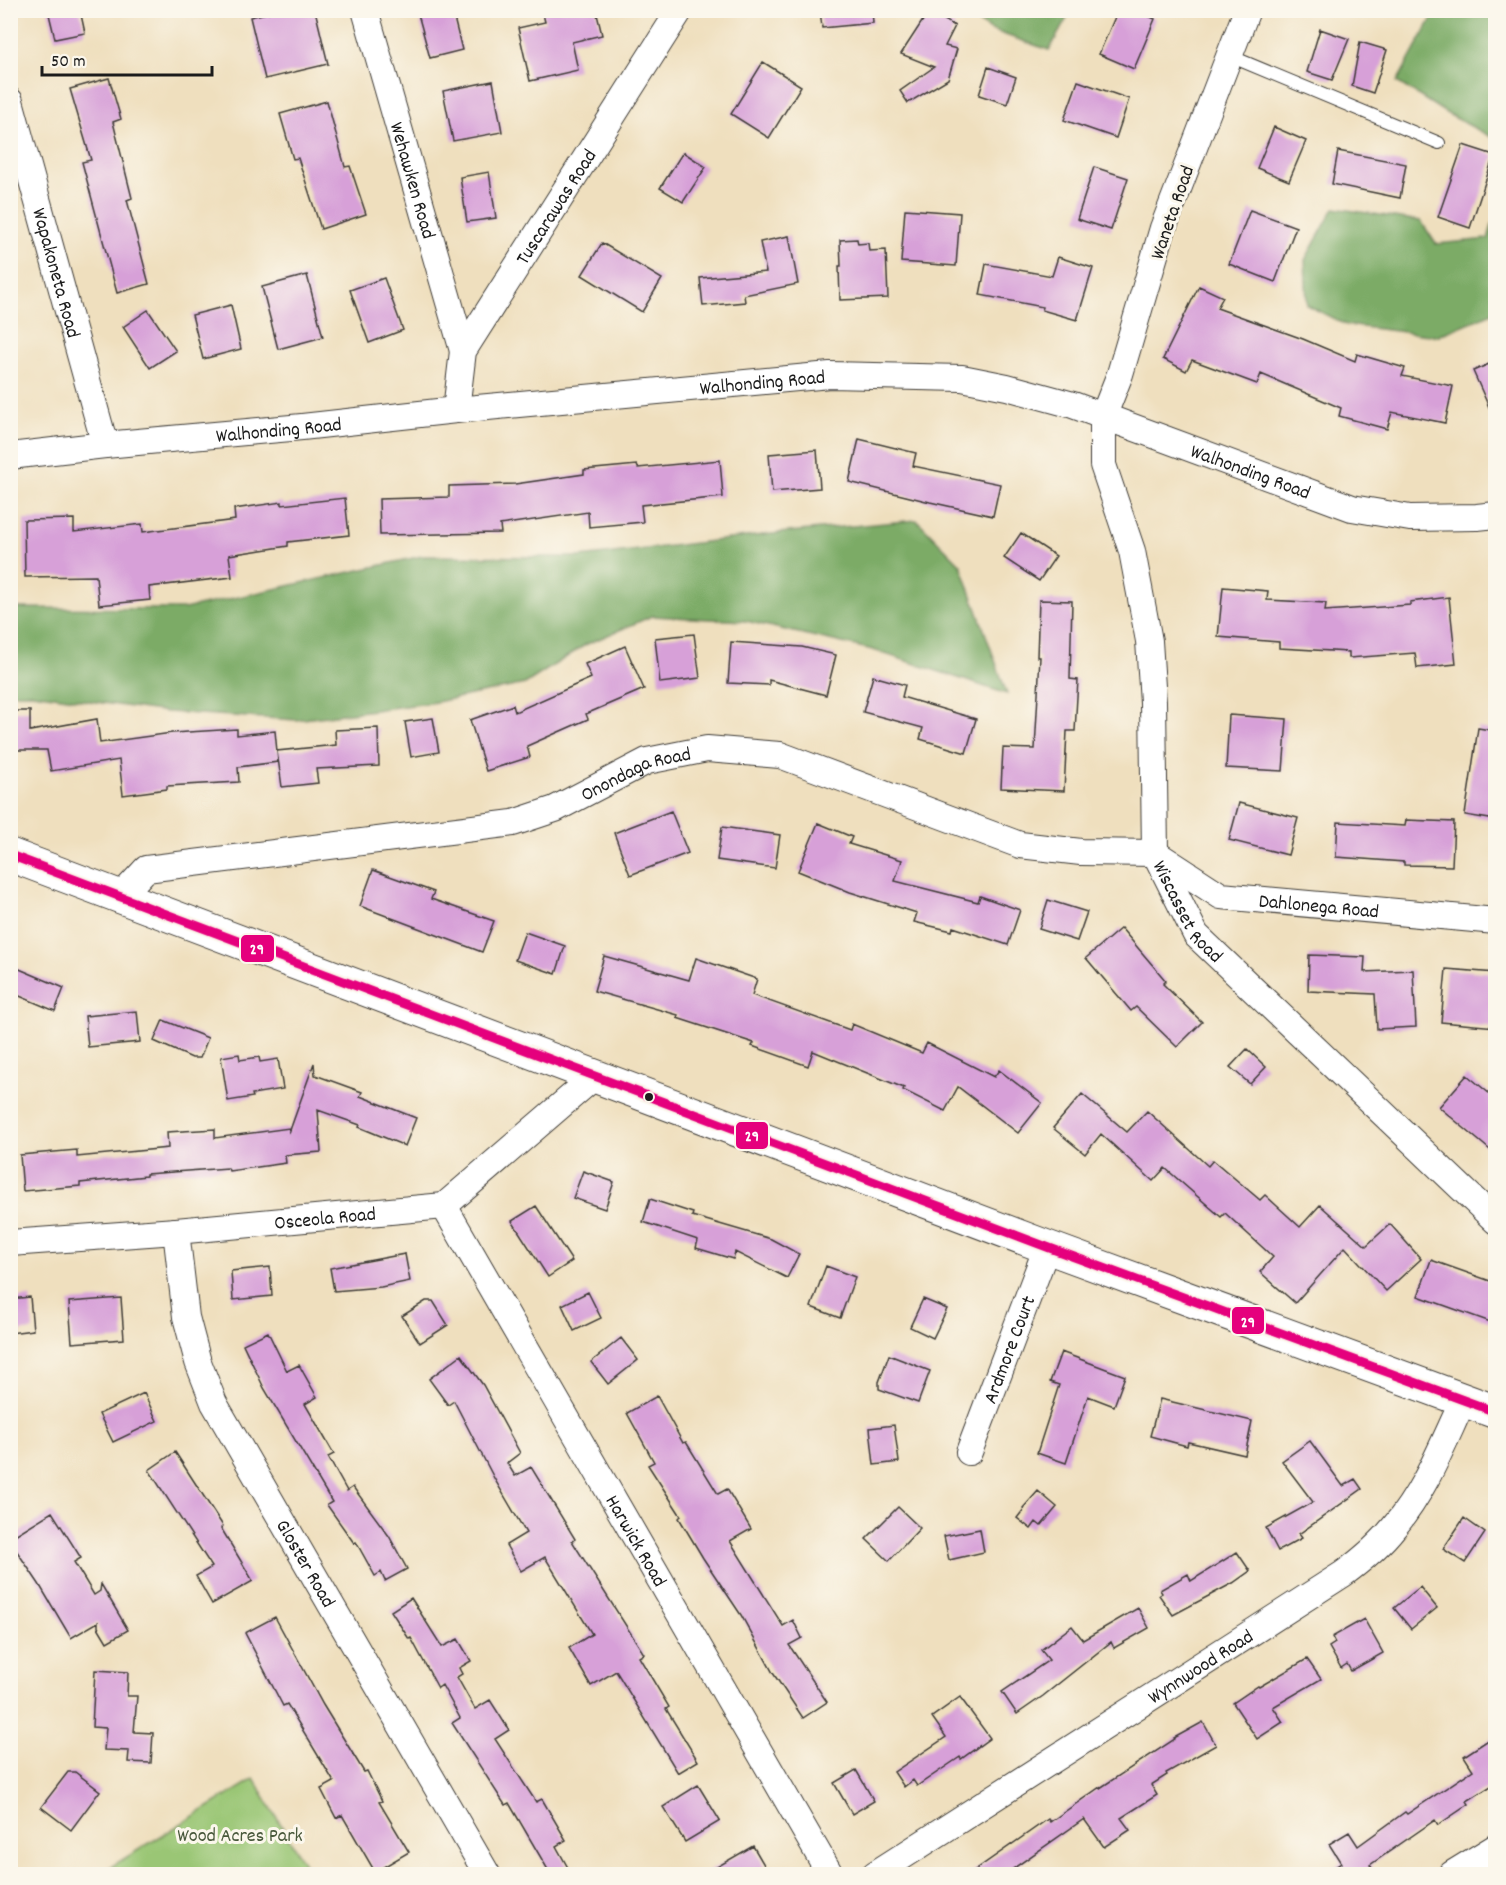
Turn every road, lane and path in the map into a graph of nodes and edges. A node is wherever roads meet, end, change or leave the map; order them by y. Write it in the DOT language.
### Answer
graph roads {
  1 [pos="365,10"];
  2 [pos="680,10"];
  3 [pos="1247,10"];
  4 [pos="1230,56"];
  5 [pos="10,101"];
  6 [pos="1439,143"];
  7 [pos="463,351"];
  8 [pos="456,410"];
  9 [pos="1103,417"];
  10 [pos="105,445"];
  11 [pos="10,456"];
  12 [pos="1496,515"];
  13 [pos="1155,853"];
  14 [pos="10,855"];
  15 [pos="121,896"];
  16 [pos="1496,921"];
  17 [pos="594,1077"];
  18 [pos="444,1206"];
  19 [pos="1496,1221"];
  20 [pos="176,1231"];
  21 [pos="10,1243"];
  22 [pos="1047,1247"];
  23 [pos="1463,1401"];
  24 [pos="1496,1412"];
  25 [pos="969,1452"];
  26 [pos="1496,1847"];
  27 [pos="487,1875"];
  28 [pos="830,1875"];
  29 [pos="875,1875"];
  30 [pos="1452,1875"];
  1 -- 7 [label="street, Wehawken Road"];
  2 -- 7 [label="street, Tuscarawas Road"];
  3 -- 4 [label="street, Waneta Road"];
  4 -- 6 [label="lane"];
  4 -- 9 [label="street, Waneta Road"];
  5 -- 10 [label="street, Wapakoneta Road"];
  7 -- 8 [label="street, Tuscarawas Road"];
  8 -- 9 [label="street, Walhonding Road"];
  8 -- 10 [label="street, Walhonding Road"];
  9 -- 12 [label="street, Walhonding Road"];
  9 -- 13 [label="street, Wiscasset Road"];
  10 -- 11 [label="street, Walhonding Road"];
  13 -- 15 [label="street, Onondaga Road"];
  13 -- 16 [label="street, Dahlonega Road"];
  13 -- 19 [label="street, Wiscasset Road"];
  14 -- 15 [label="main road"];
  15 -- 17 [label="main road"];
  17 -- 18 [label="street"];
  17 -- 22 [label="main road"];
  18 -- 20 [label="street, Osceola Road"];
  18 -- 28 [label="street, Harwick Road"];
  20 -- 21 [label="street, Osceola Road"];
  20 -- 27 [label="street, Gloster Road"];
  22 -- 23 [label="main road"];
  22 -- 25 [label="street, Ardmore Court"];
  23 -- 24 [label="main road"];
  23 -- 29 [label="street, Wynnwood Road"];
  26 -- 30 [label="street"];
}
